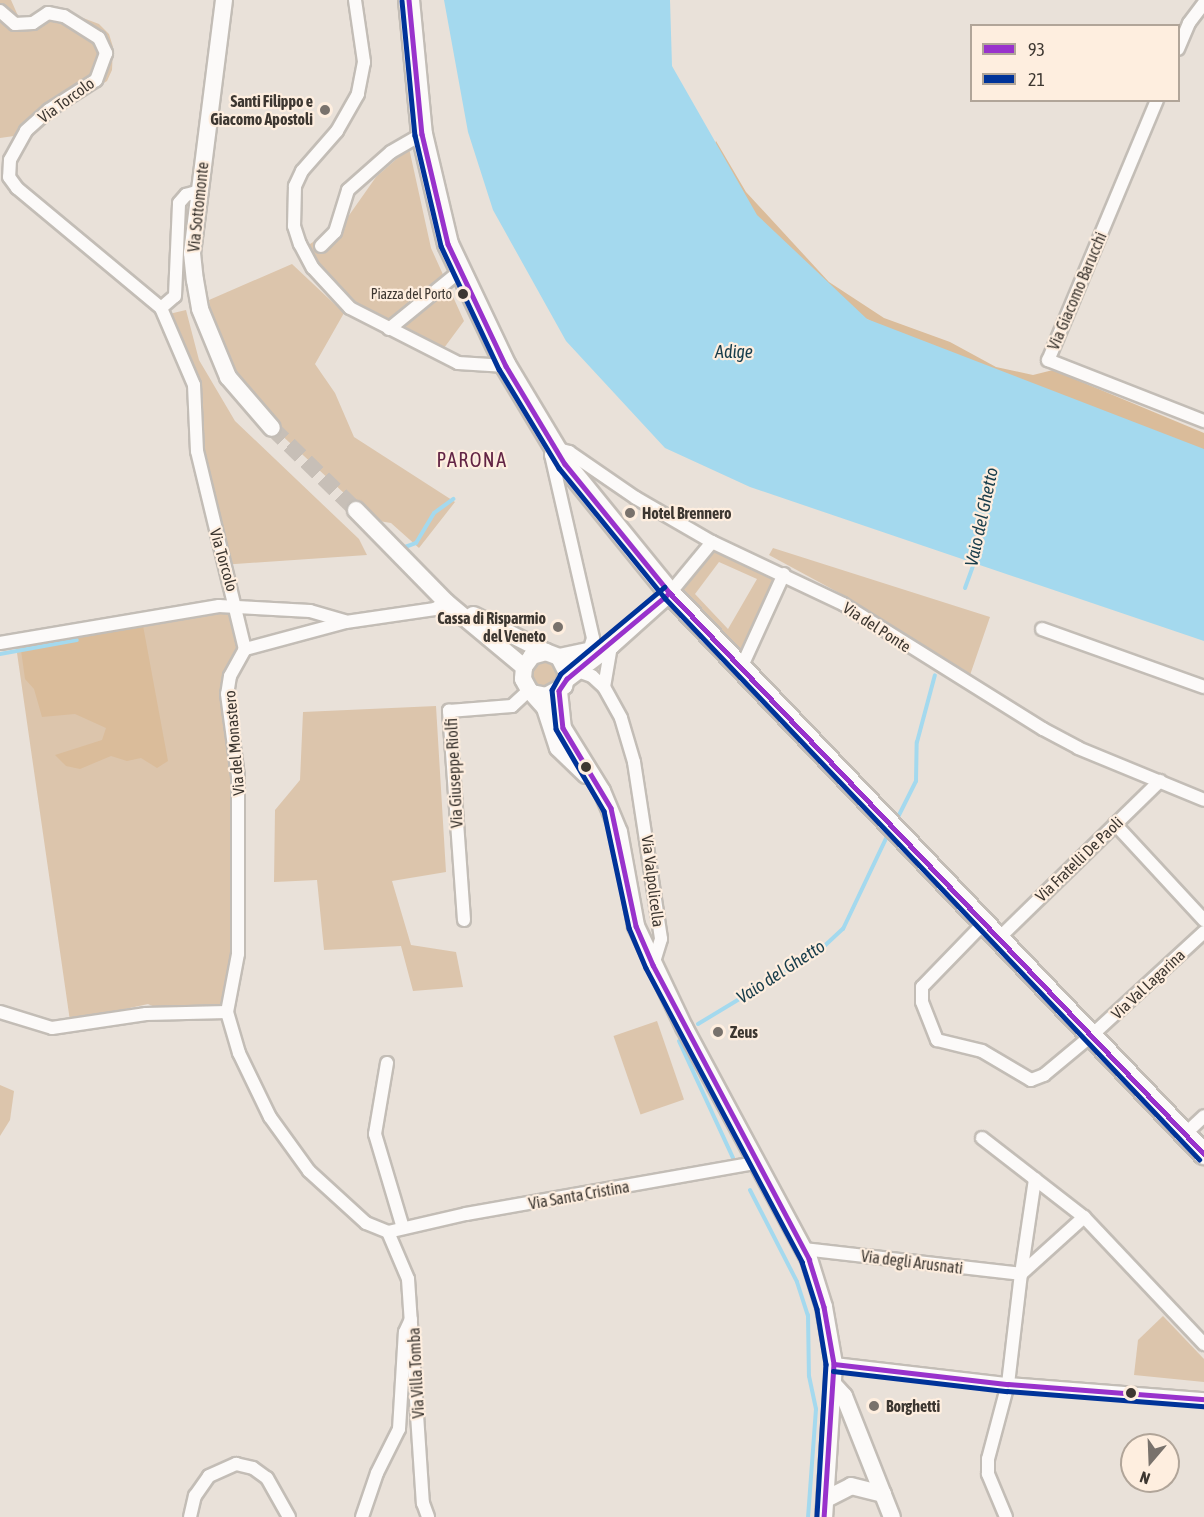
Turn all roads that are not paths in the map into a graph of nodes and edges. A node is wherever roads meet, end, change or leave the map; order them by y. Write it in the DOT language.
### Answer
graph roads {
  1 [pos="224,0"];
  2 [pos="355,0"];
  3 [pos="409,1"];
  4 [pos="1204,3"];
  5 [pos="0,11"];
  6 [pos="1180,46"];
  7 [pos="1156,102"];
  8 [pos="422,134"];
  9 [pos="199,191"];
  10 [pos="321,246"];
  11 [pos="460,271"];
  12 [pos="161,308"];
  13 [pos="389,329"];
  14 [pos="506,366"];
  15 [pos="1204,421"];
  16 [pos="272,428"];
  17 [pos="554,448"];
  18 [pos="356,510"];
  19 [pos="712,542"];
  20 [pos="784,574"];
  21 [pos="670,592"];
  22 [pos="237,605"];
  23 [pos="452,606"];
  24 [pos="346,622"];
  25 [pos="1042,628"];
  26 [pos="0,643"];
  27 [pos="611,646"];
  28 [pos="590,648"];
  29 [pos="245,649"];
  30 [pos="552,654"];
  31 [pos="742,666"];
  32 [pos="524,667"];
  33 [pos="568,681"];
  34 [pos="604,687"];
  35 [pos="1204,687"];
  36 [pos="530,691"];
  37 [pos="1160,780"];
  38 [pos="596,782"];
  39 [pos="1204,800"];
  40 [pos="1115,824"];
  41 [pos="464,920"];
  42 [pos="1204,920"];
  43 [pos="984,923"];
  44 [pos="1204,932"];
  45 [pos="999,938"];
  46 [pos="653,965"];
  47 [pos="0,1012"];
  48 [pos="227,1012"];
  49 [pos="1092,1035"];
  50 [pos="387,1062"];
  51 [pos="1204,1116"];
  52 [pos="1185,1134"];
  53 [pos="982,1138"];
  54 [pos="1204,1154"];
  55 [pos="756,1163"];
  56 [pos="1035,1179"];
  57 [pos="1084,1217"];
  58 [pos="403,1228"];
  59 [pos="383,1231"];
  60 [pos="803,1249"];
  61 [pos="1021,1274"];
  62 [pos="412,1318"];
  63 [pos="1204,1344"];
  64 [pos="834,1364"];
  65 [pos="1008,1384"];
  66 [pos="834,1385"];
  67 [pos="1204,1399"];
  68 [pos="883,1494"];
  69 [pos="826,1499"];
  70 [pos="190,1517"];
  71 [pos="289,1517"];
  72 [pos="363,1517"];
  73 [pos="428,1517"];
  74 [pos="824,1517"];
  75 [pos="892,1517"];
  76 [pos="1006,1517"];
  1 -- 9 [label="main road, Via Sottomonte"];
  2 -- 13 [label="street"];
  3 -- 8 [label="main road"];
  4 -- 6 [label="street"];
  5 -- 12 [label="street, Via Torcolo"];
  7 -- 15 [label="street, Via Giacomo Barucchi"];
  8 -- 10 [label="street"];
  8 -- 11 [label="main road"];
  9 -- 12 [label="street"];
  9 -- 16 [label="main road, Via Sottomonte"];
  11 -- 13 [label="street"];
  11 -- 14 [label="main road"];
  12 -- 22 [label="street, Via Torcolo"];
  13 -- 14 [label="street"];
  14 -- 17 [label="main road"];
  17 -- 19 [label="street, Via del Ponte"];
  17 -- 21 [label="main road"];
  17 -- 28 [label="street"];
  18 -- 23 [label="main road"];
  19 -- 20 [label="street, Via del Ponte"];
  19 -- 21 [label="street"];
  20 -- 31 [label="street"];
  20 -- 37 [label="street, Via del Ponte"];
  21 -- 27 [label="main road"];
  21 -- 31 [label="main road"];
  22 -- 24 [label="street, Via Torcolo"];
  22 -- 26 [label="street, Via Torcolo"];
  22 -- 29 [label="street"];
  23 -- 24 [label="street"];
  23 -- 30 [label="main road"];
  23 -- 32 [label="main road"];
  24 -- 29 [label="street"];
  25 -- 35 [label="street"];
  27 -- 28 [label="main road"];
  27 -- 33 [label="main road"];
  27 -- 34 [label="street"];
  28 -- 30 [label="main road"];
  29 -- 48 [label="street, Via del Monastero"];
  30 -- 32 [label="main road"];
  30 -- 33 [label="main road"];
  31 -- 43 [label="main road"];
  32 -- 36 [label="main road"];
  33 -- 34 [label="street"];
  33 -- 36 [label="main road"];
  33 -- 38 [label="main road"];
  34 -- 46 [label="street, Via Valpolicella"];
  36 -- 38 [label="main road"];
  36 -- 41 [label="street, Via Giuseppe Riolfi"];
  37 -- 39 [label="street, Via del Ponte"];
  37 -- 40 [label="street, Via Fratelli De Paoli"];
  38 -- 46 [label="main road"];
  40 -- 42 [label="street"];
  40 -- 45 [label="street, Via Fratelli De Paoli"];
  43 -- 45 [label="main road"];
  43 -- 49 [label="street, Via Val Lagarina"];
  44 -- 49 [label="street, Via Val Lagarina"];
  45 -- 49 [label="main road"];
  46 -- 55 [label="main road"];
  47 -- 48 [label="street"];
  48 -- 59 [label="street, Via del Monastero"];
  49 -- 52 [label="main road"];
  50 -- 58 [label="street"];
  51 -- 52 [label="street"];
  52 -- 54 [label="main road"];
  53 -- 56 [label="street"];
  55 -- 58 [label="street, Via Santa Cristina"];
  55 -- 60 [label="main road"];
  56 -- 57 [label="street"];
  56 -- 61 [label="street"];
  57 -- 61 [label="street"];
  57 -- 63 [label="street"];
  58 -- 59 [label="street, Via Santa Cristina"];
  59 -- 62 [label="street, Via Villa Tomba"];
  60 -- 61 [label="street, Via degli Arusnati"];
  60 -- 64 [label="main road"];
  61 -- 65 [label="street"];
  62 -- 72 [label="street"];
  62 -- 73 [label="street, Via Villa Tomba"];
  64 -- 65 [label="street"];
  64 -- 66 [label="main road"];
  65 -- 67 [label="street"];
  65 -- 76 [label="street"];
  66 -- 68 [label="main road"];
  66 -- 69 [label="main road"];
  68 -- 69 [label="main road"];
  68 -- 75 [label="main road"];
  69 -- 74 [label="main road"];
  70 -- 71 [label="street"];
}
